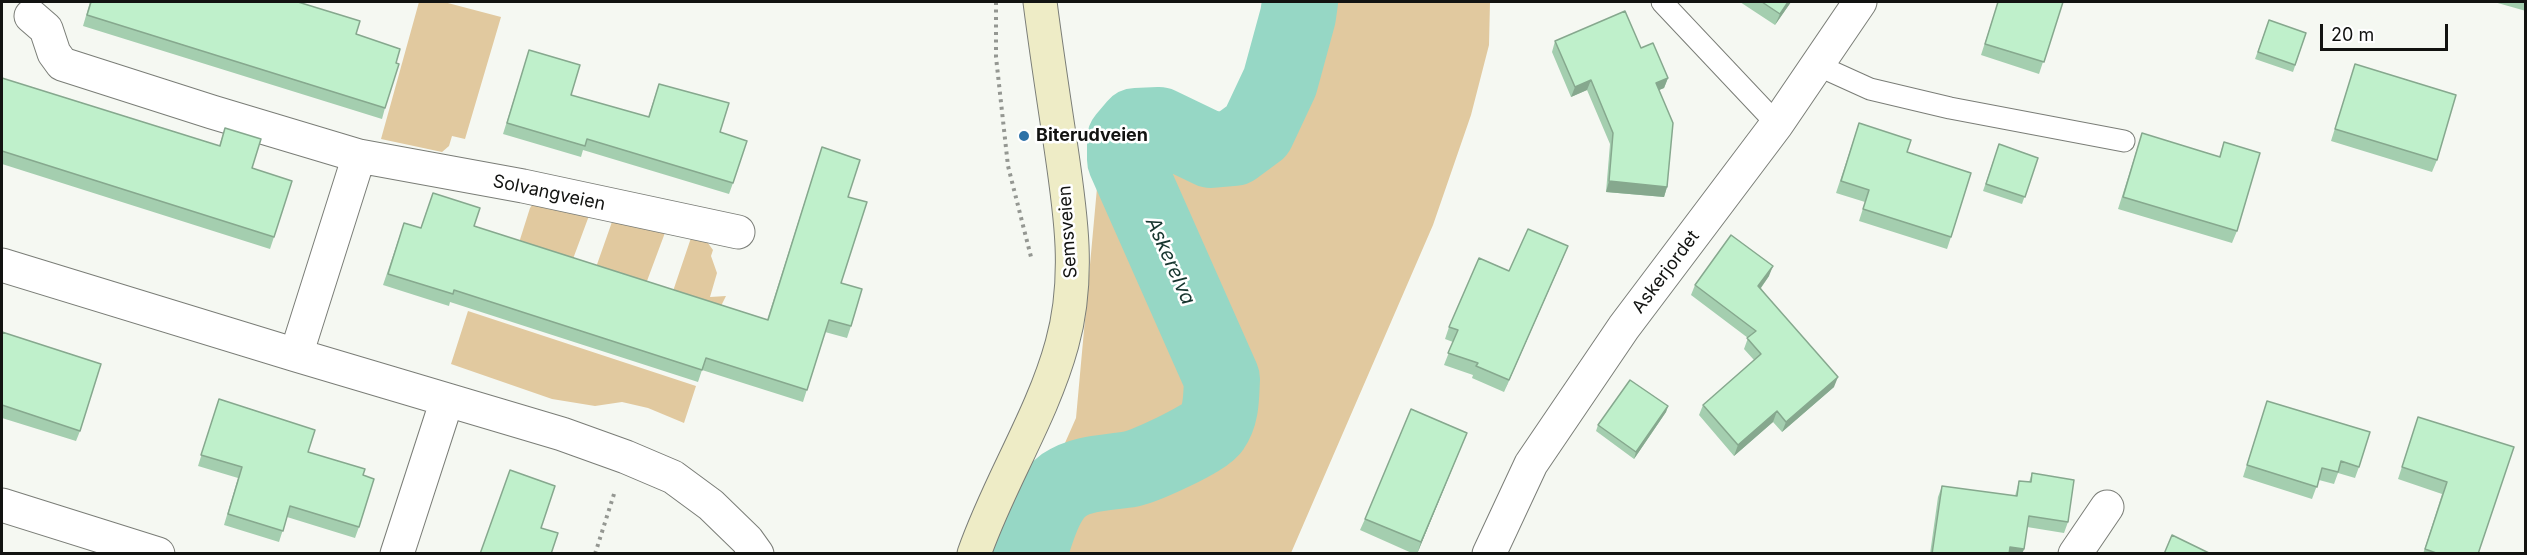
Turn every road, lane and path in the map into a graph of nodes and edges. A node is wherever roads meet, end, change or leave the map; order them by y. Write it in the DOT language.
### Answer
graph roads {
  1 [pos="996,2"];
  2 [pos="1040,2"];
  3 [pos="1662,2"];
  4 [pos="1860,2"];
  5 [pos="31,16"];
  6 [pos="1817,65"];
  7 [pos="1777,124"];
  8 [pos="2124,141"];
  9 [pos="359,156"];
  10 [pos="738,232"];
  11 [pos="2,265"];
  12 [pos="1032,266"];
  13 [pos="296,356"];
  14 [pos="447,400"];
  15 [pos="626,456"];
  16 [pos="2,505"];
  17 [pos="2107,507"];
  18 [pos="158,554"];
  19 [pos="397,554"];
  20 [pos="595,554"];
  21 [pos="757,554"];
  22 [pos="974,554"];
  23 [pos="1489,554"];
  24 [pos="2075,554"];
  1 -- 12 [label="path"];
  2 -- 22 [label="main road, Semsveien"];
  3 -- 7 [label="lane"];
  4 -- 6 [label="street, Askerjordet"];
  5 -- 9 [label="street, Solvangveien"];
  6 -- 7 [label="street, Askerjordet"];
  6 -- 8 [label="lane"];
  7 -- 23 [label="street, Askerjordet"];
  9 -- 10 [label="street, Solvangveien"];
  9 -- 13 [label="street"];
  11 -- 13 [label="street"];
  13 -- 14 [label="street"];
  14 -- 15 [label="street"];
  14 -- 19 [label="street"];
  15 -- 20 [label="path"];
  15 -- 21 [label="street"];
  16 -- 18 [label="street"];
  17 -- 24 [label="street"];
}
